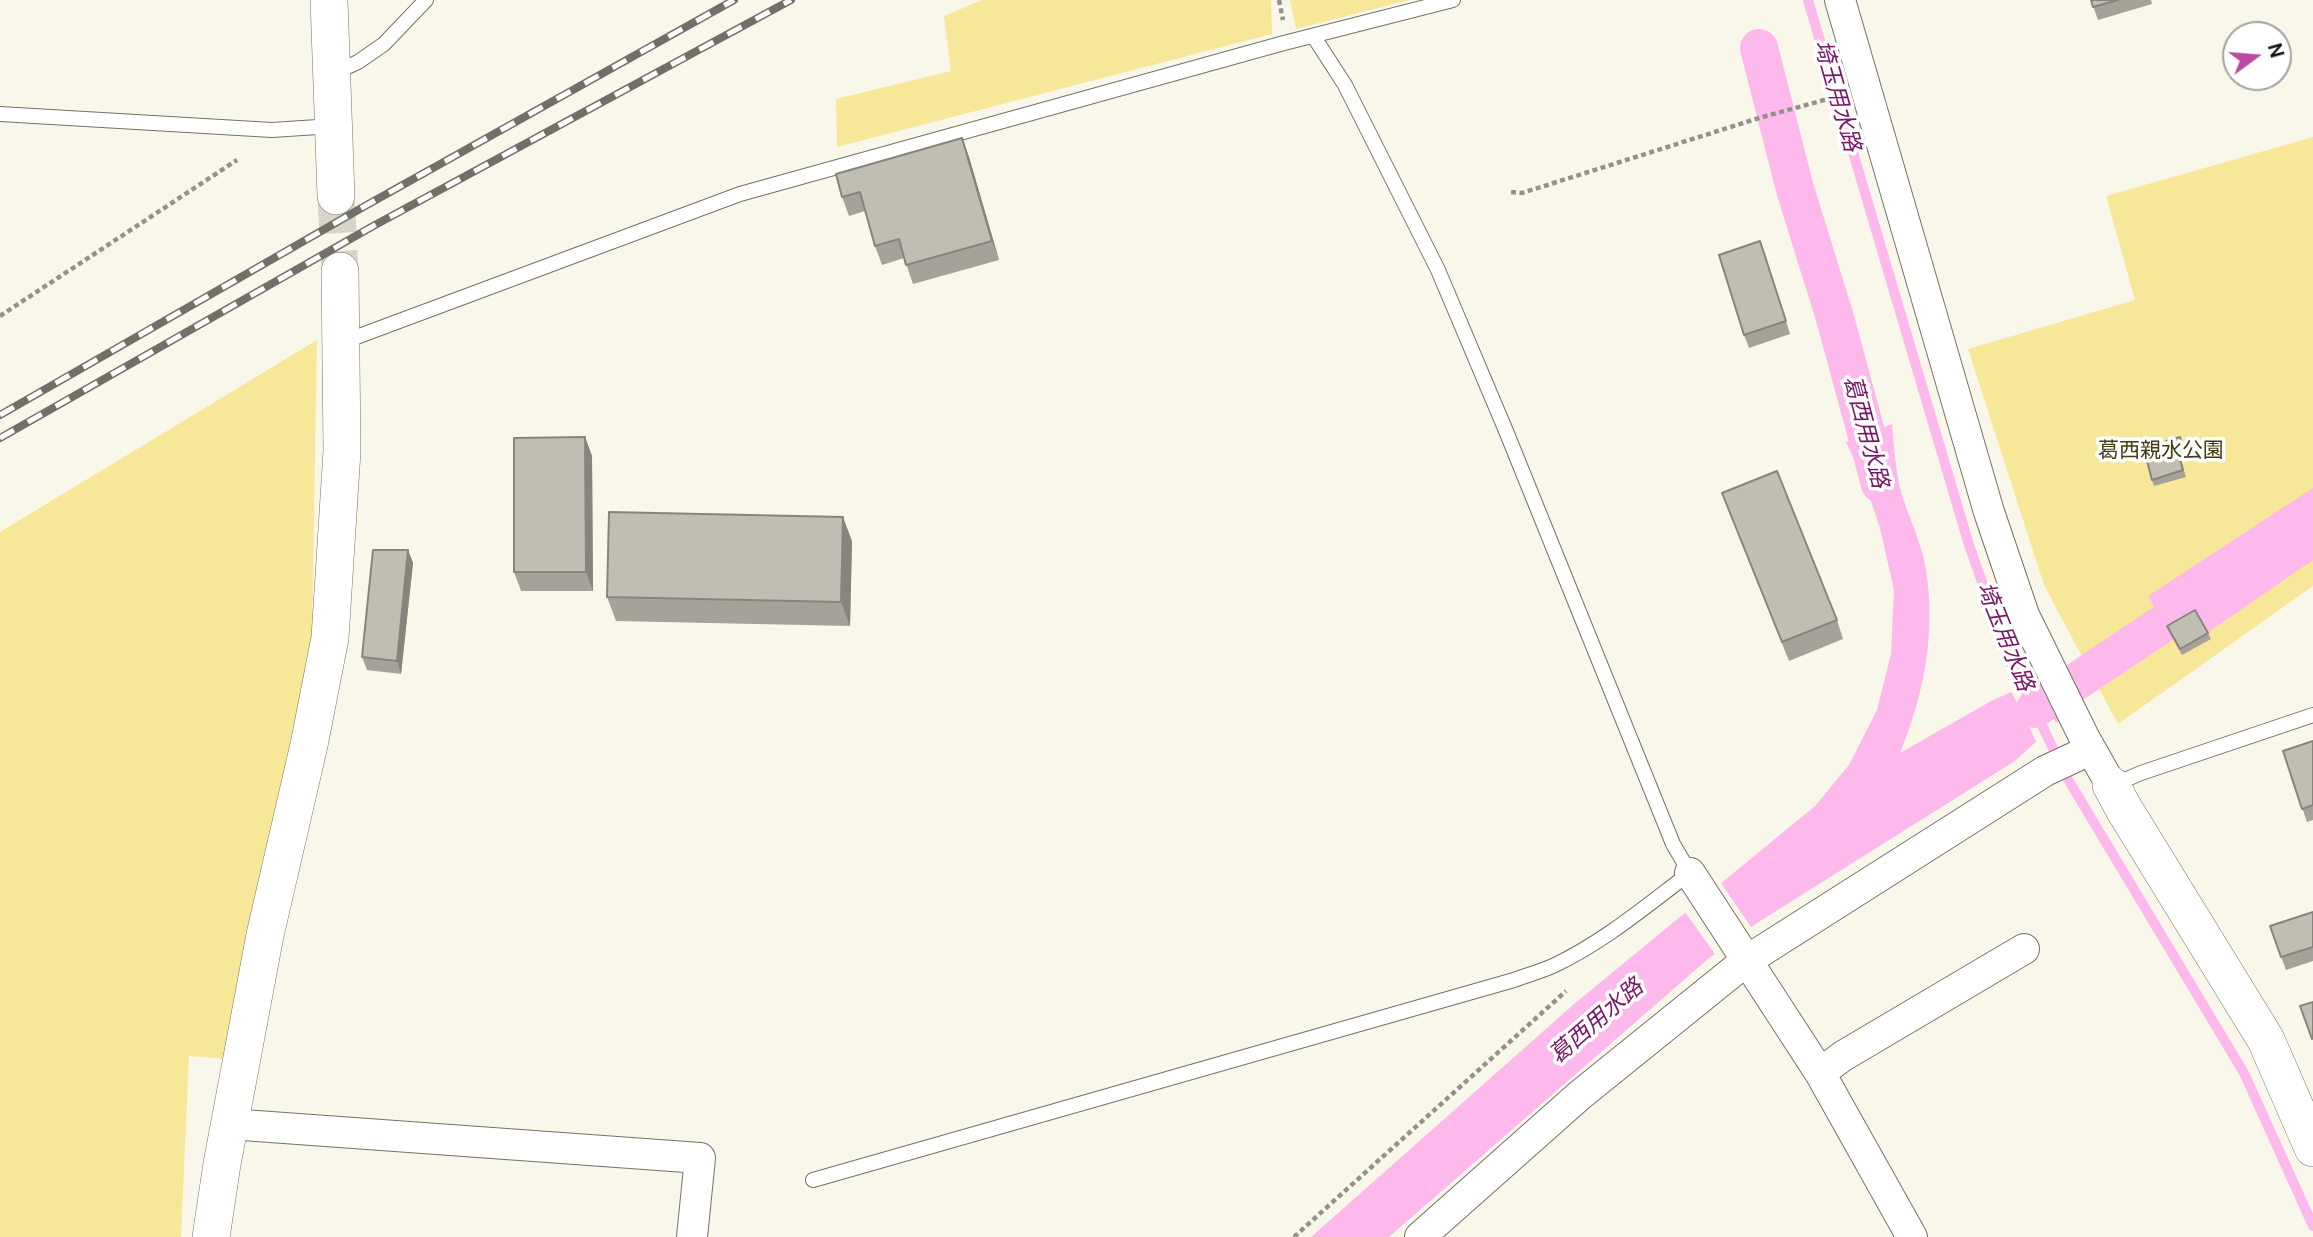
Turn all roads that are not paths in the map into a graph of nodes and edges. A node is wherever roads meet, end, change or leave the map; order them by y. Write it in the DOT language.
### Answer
graph roads {
  1 [pos="328,0"];
  2 [pos="426,0"];
  3 [pos="1453,0"];
  4 [pos="1840,0"];
  5 [pos="1314,37"];
  6 [pos="331,75"];
  7 [pos="0,114"];
  8 [pos="333,126"];
  9 [pos="336,196"];
  10 [pos="341,271"];
  11 [pos="342,342"];
  12 [pos="2313,715"];
  13 [pos="2084,747"];
  14 [pos="2111,785"];
  15 [pos="1694,881"];
  16 [pos="2024,949"];
  17 [pos="1742,955"];
  18 [pos="1820,1073"];
  19 [pos="229,1124"];
  20 [pos="2313,1147"];
  21 [pos="813,1180"];
  22 [pos="211,1237"];
  23 [pos="692,1237"];
  24 [pos="1420,1237"];
  25 [pos="1912,1237"];
  1 -- 6 [label="street"];
  2 -- 6 [label="lane"];
  3 -- 5 [label="lane"];
  4 -- 13 [label="street"];
  5 -- 11 [label="lane"];
  5 -- 15 [label="lane"];
  6 -- 8 [label="street"];
  7 -- 8 [label="lane"];
  8 -- 9 [label="street"];
  10 -- 11 [label="street"];
  11 -- 19 [label="street"];
  12 -- 14 [label="lane"];
  13 -- 14 [label="street"];
  13 -- 17 [label="street"];
  14 -- 20 [label="street"];
  15 -- 17 [label="street"];
  15 -- 21 [label="lane"];
  16 -- 18 [label="street"];
  17 -- 18 [label="street"];
  17 -- 24 [label="street"];
  18 -- 25 [label="street"];
  19 -- 22 [label="street"];
  19 -- 23 [label="street"];
}
